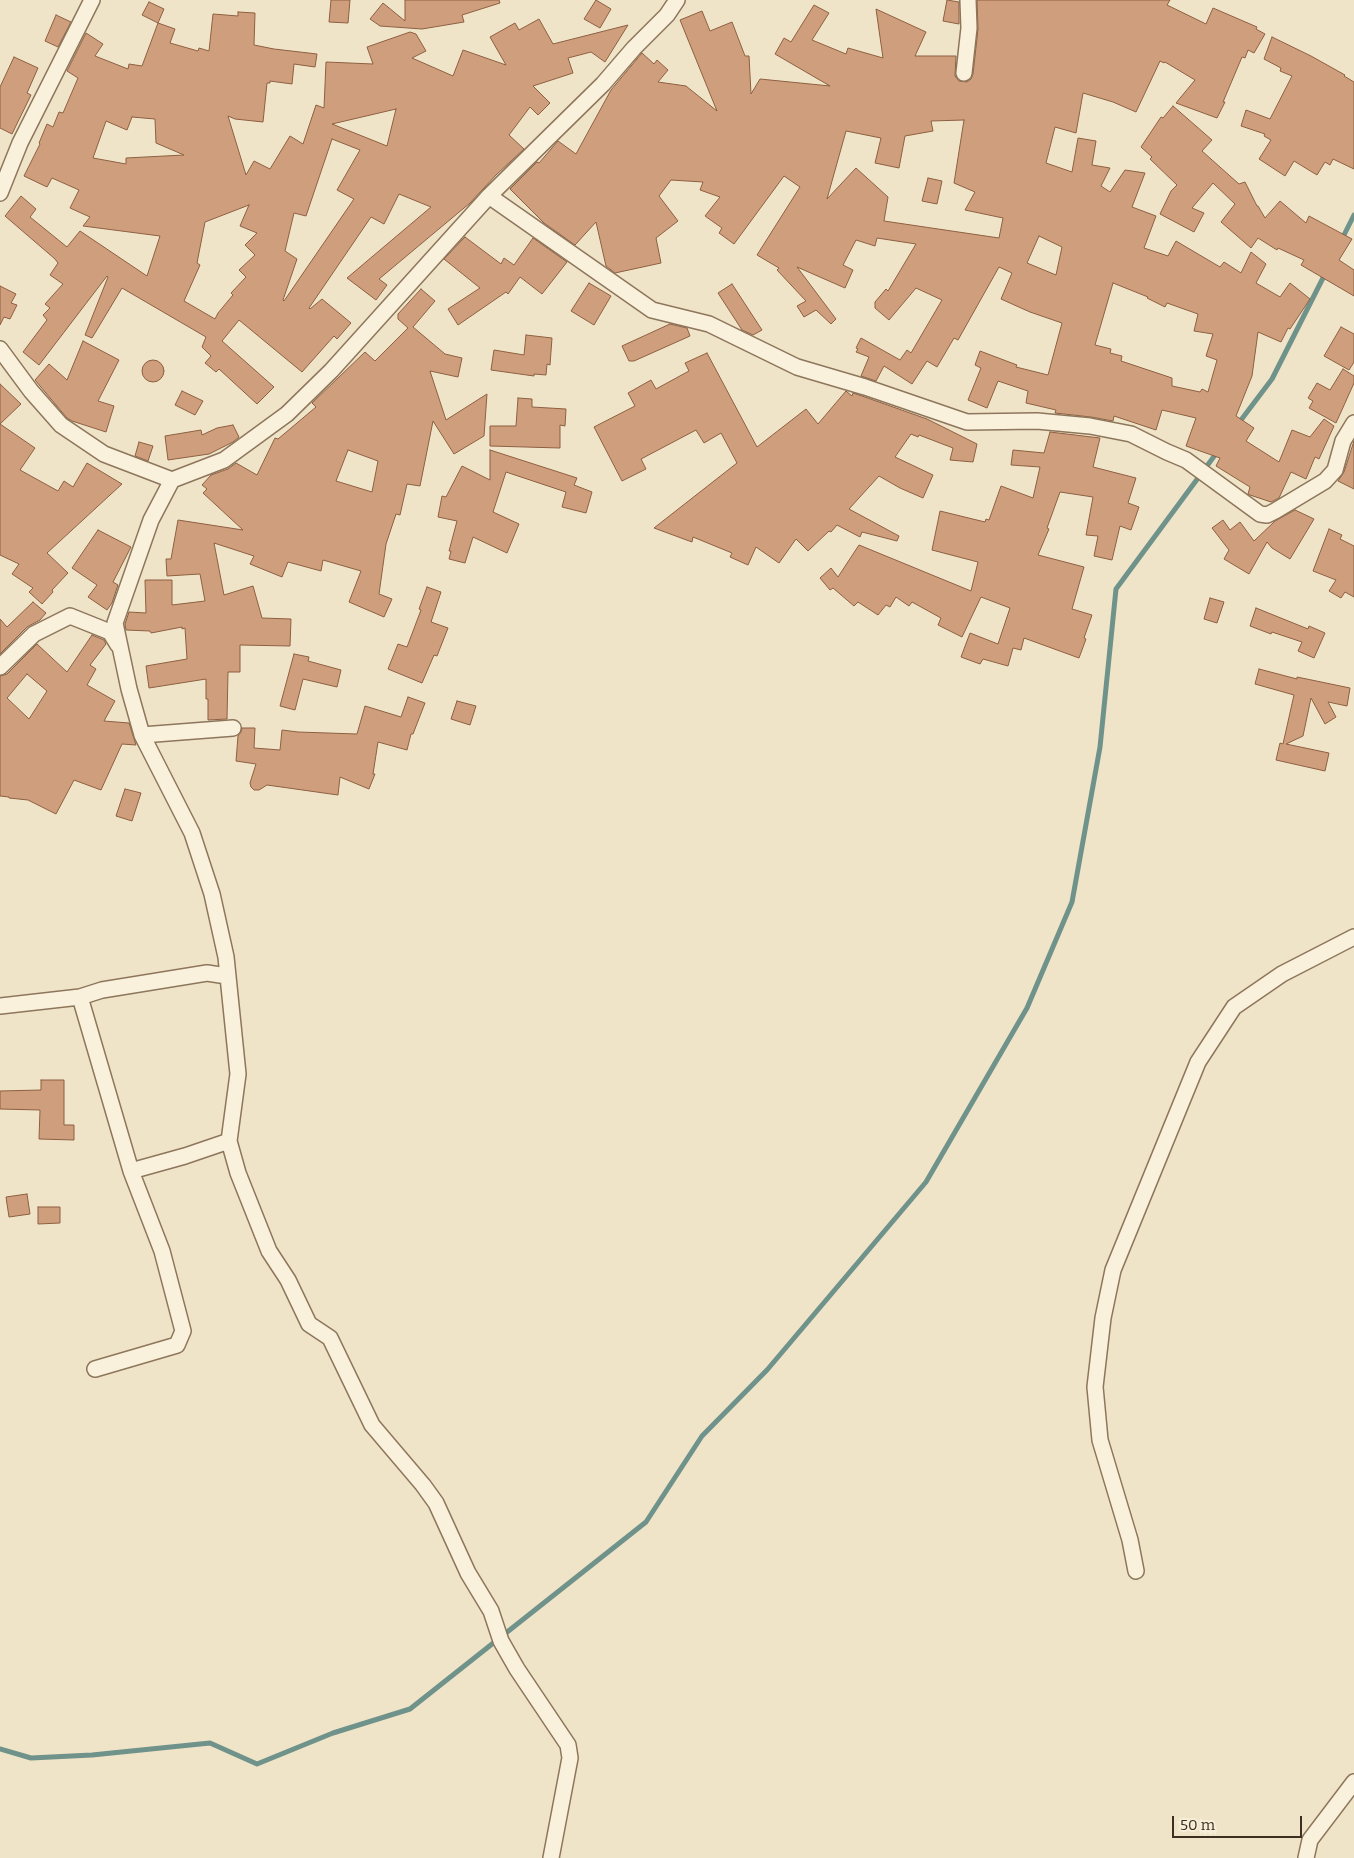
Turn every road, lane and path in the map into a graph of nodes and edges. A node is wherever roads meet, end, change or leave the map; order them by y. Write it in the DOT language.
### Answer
graph roads {
  1 [pos="92,0"];
  2 [pos="677,0"];
  3 [pos="968,0"];
  4 [pos="964,73"];
  5 [pos="0,193"];
  6 [pos="489,196"];
  7 [pos="0,349"];
  8 [pos="1354,423"];
  9 [pos="172,480"];
  10 [pos="120,648"];
  11 [pos="0,667"];
  12 [pos="233,728"];
  13 [pos="142,735"];
  14 [pos="1354,937"];
  15 [pos="227,976"];
  16 [pos="80,997"];
  17 [pos="0,1006"];
  18 [pos="229,1141"];
  19 [pos="131,1171"];
  20 [pos="95,1369"];
  21 [pos="1136,1571"];
  22 [pos="1354,1782"];
  23 [pos="551,1858"];
  24 [pos="1306,1858"];
  1 -- 5 [label="street"];
  2 -- 6 [label="street"];
  3 -- 4 [label="street"];
  6 -- 8 [label="street"];
  6 -- 9 [label="street"];
  7 -- 9 [label="street"];
  9 -- 10 [label="street"];
  10 -- 11 [label="street"];
  10 -- 13 [label="street"];
  12 -- 13 [label="street"];
  13 -- 15 [label="street"];
  14 -- 21 [label="street"];
  15 -- 16 [label="street"];
  15 -- 18 [label="street"];
  16 -- 17 [label="street"];
  16 -- 19 [label="street"];
  18 -- 19 [label="street"];
  18 -- 23 [label="street"];
  19 -- 20 [label="street"];
  22 -- 24 [label="street"];
}
